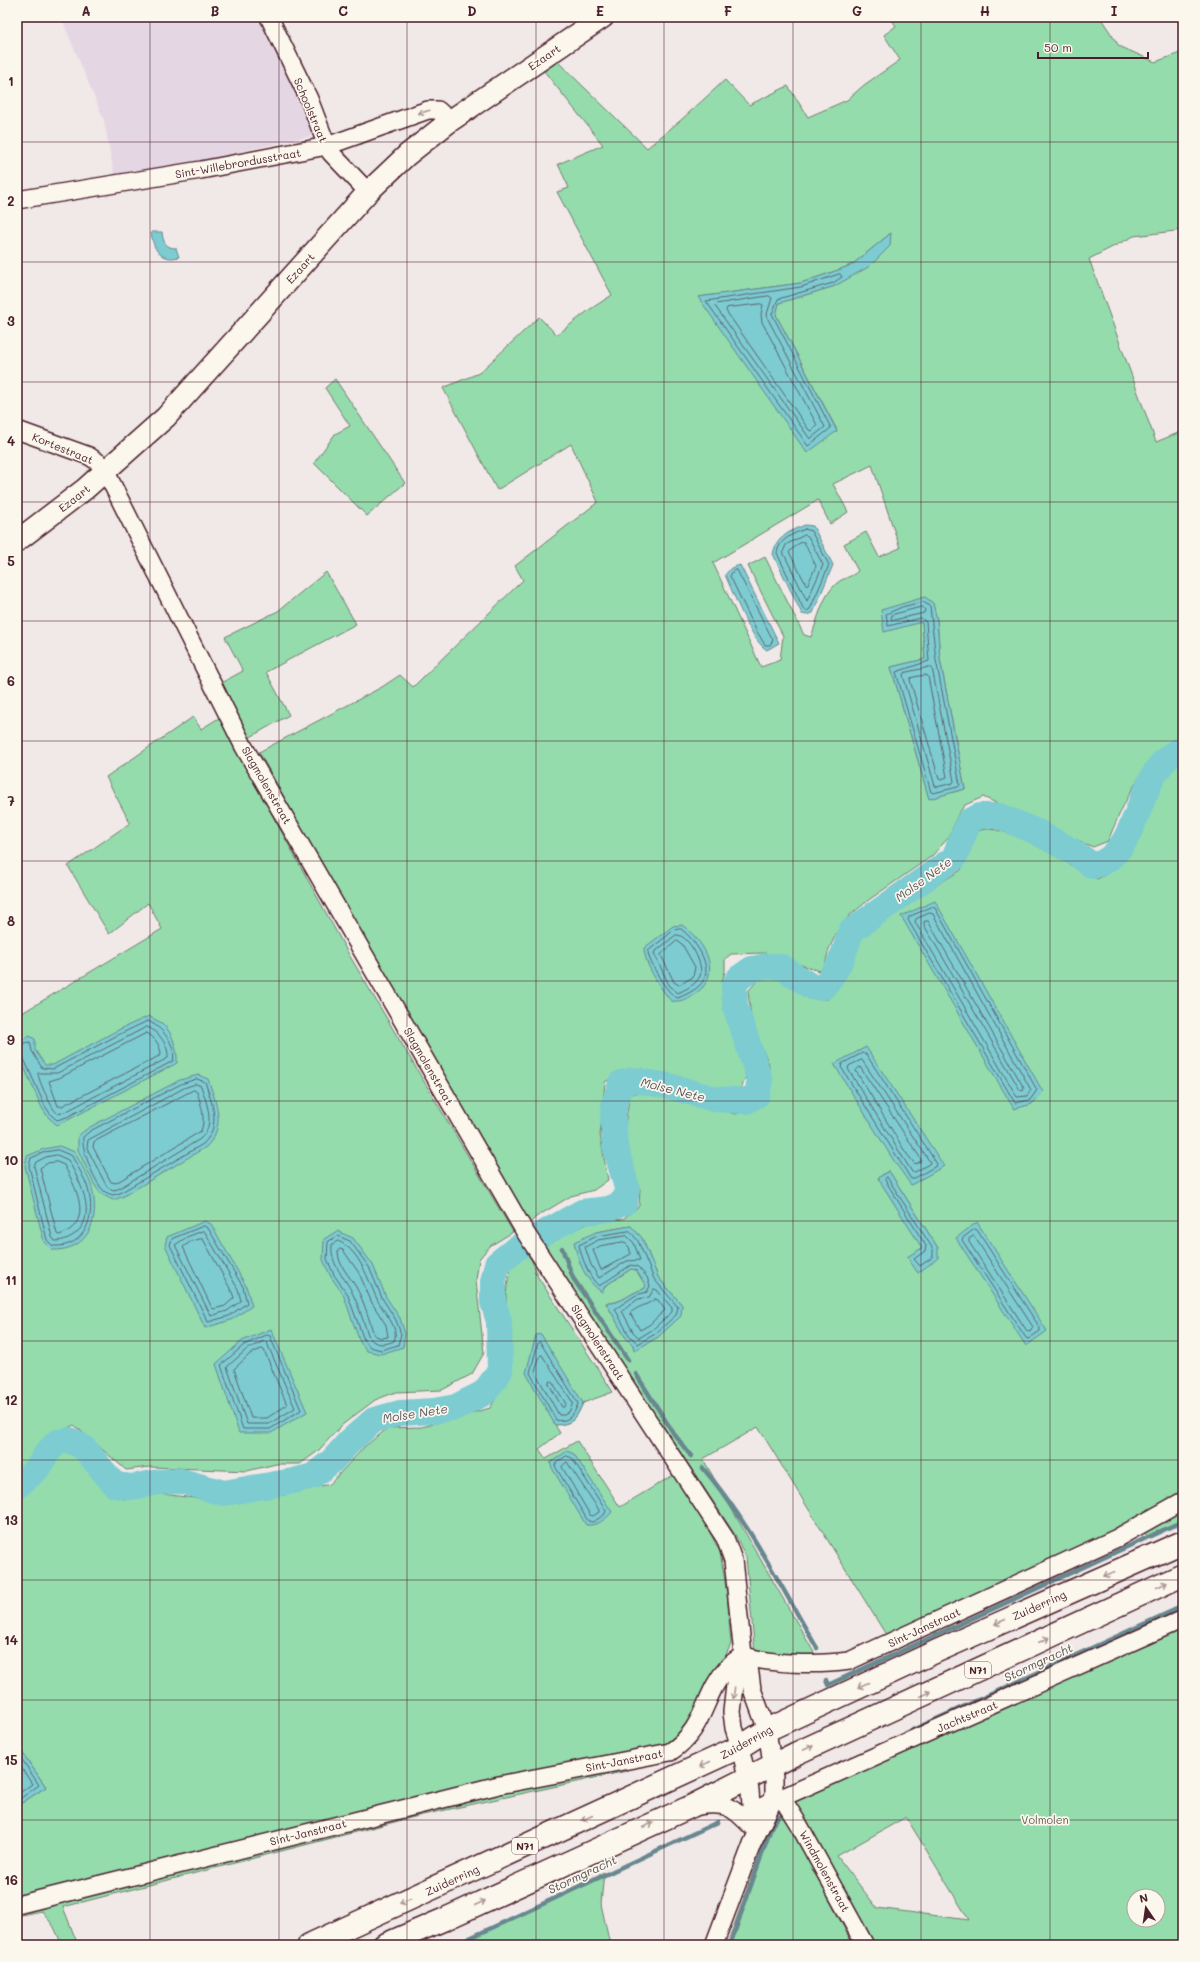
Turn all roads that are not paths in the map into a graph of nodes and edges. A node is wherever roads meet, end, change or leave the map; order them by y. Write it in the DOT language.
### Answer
graph roads {
  1 [pos="269,17"];
  2 [pos="603,17"];
  3 [pos="450,121"];
  4 [pos="327,146"];
  5 [pos="368,192"];
  6 [pos="17,200"];
  7 [pos="17,430"];
  8 [pos="106,472"];
  9 [pos="17,541"];
  10 [pos="1183,1501"];
  11 [pos="1183,1542"];
  12 [pos="1183,1575"];
  13 [pos="1183,1619"];
  14 [pos="743,1655"];
  15 [pos="767,1730"];
  16 [pos="740,1747"];
  17 [pos="773,1765"];
  18 [pos="747,1778"];
  19 [pos="778,1800"];
  20 [pos="692,1806"];
  21 [pos="752,1828"];
  22 [pos="17,1905"];
  23 [pos="309,1945"];
  24 [pos="384,1945"];
  25 [pos="714,1945"];
  26 [pos="865,1945"];
  1 -- 4 [label="street, Schoolstraat"];
  2 -- 3 [label="main road, Ezaart"];
  3 -- 4 [label="street, Sint-Willebrordusstraat, one-way"];
  3 -- 5 [label="main road, Ezaart"];
  4 -- 5 [label="street, Schoolstraat"];
  4 -- 6 [label="street, Sint-Willebrordusstraat"];
  5 -- 8 [label="main road, Ezaart"];
  7 -- 8 [label="street, Kortestraat"];
  8 -- 9 [label="main road, Ezaart"];
  8 -- 14 [label="street, Slagmolenstraat"];
  10 -- 14 [label="street, Sint-Janstraat"];
  11 -- 15 [label="highway, Zuiderring / N71, one-way"];
  17 -- 12 [label="highway, N71, one-way"];
  13 -- 19 [label="street, Jachtstraat"];
  14 -- 15 [label="street, Slagmolenstraat"];
  14 -- 16 [label="street, Slagmolenstraat, one-way"];
  14 -- 22 [label="street, Sint-Janstraat"];
  15 -- 16 [label="highway, Zuiderring / N71"];
  15 -- 17 [label="street, Slagmolenstraat"];
  16 -- 18 [label="street, Slagmolenstraat"];
  16 -- 23 [label="highway, Zuiderring / N71, one-way"];
  17 -- 18 [label="highway, N71"];
  17 -- 19 [label="street, Slagmolenstraat"];
  18 -- 20 [label="highway, N71"];
  18 -- 21 [label="street, Slagmolenstraat"];
  19 -- 21 [label="street, Slagmolenstraat"];
  19 -- 21 [label="street, Jachtstraat"];
  19 -- 26 [label="street, Windmolenstraat"];
  20 -- 21 [label="street"];
  24 -- 20 [label="highway, N71, one-way"];
  21 -- 25 [label="street, Slagmolenstraat"];
}
